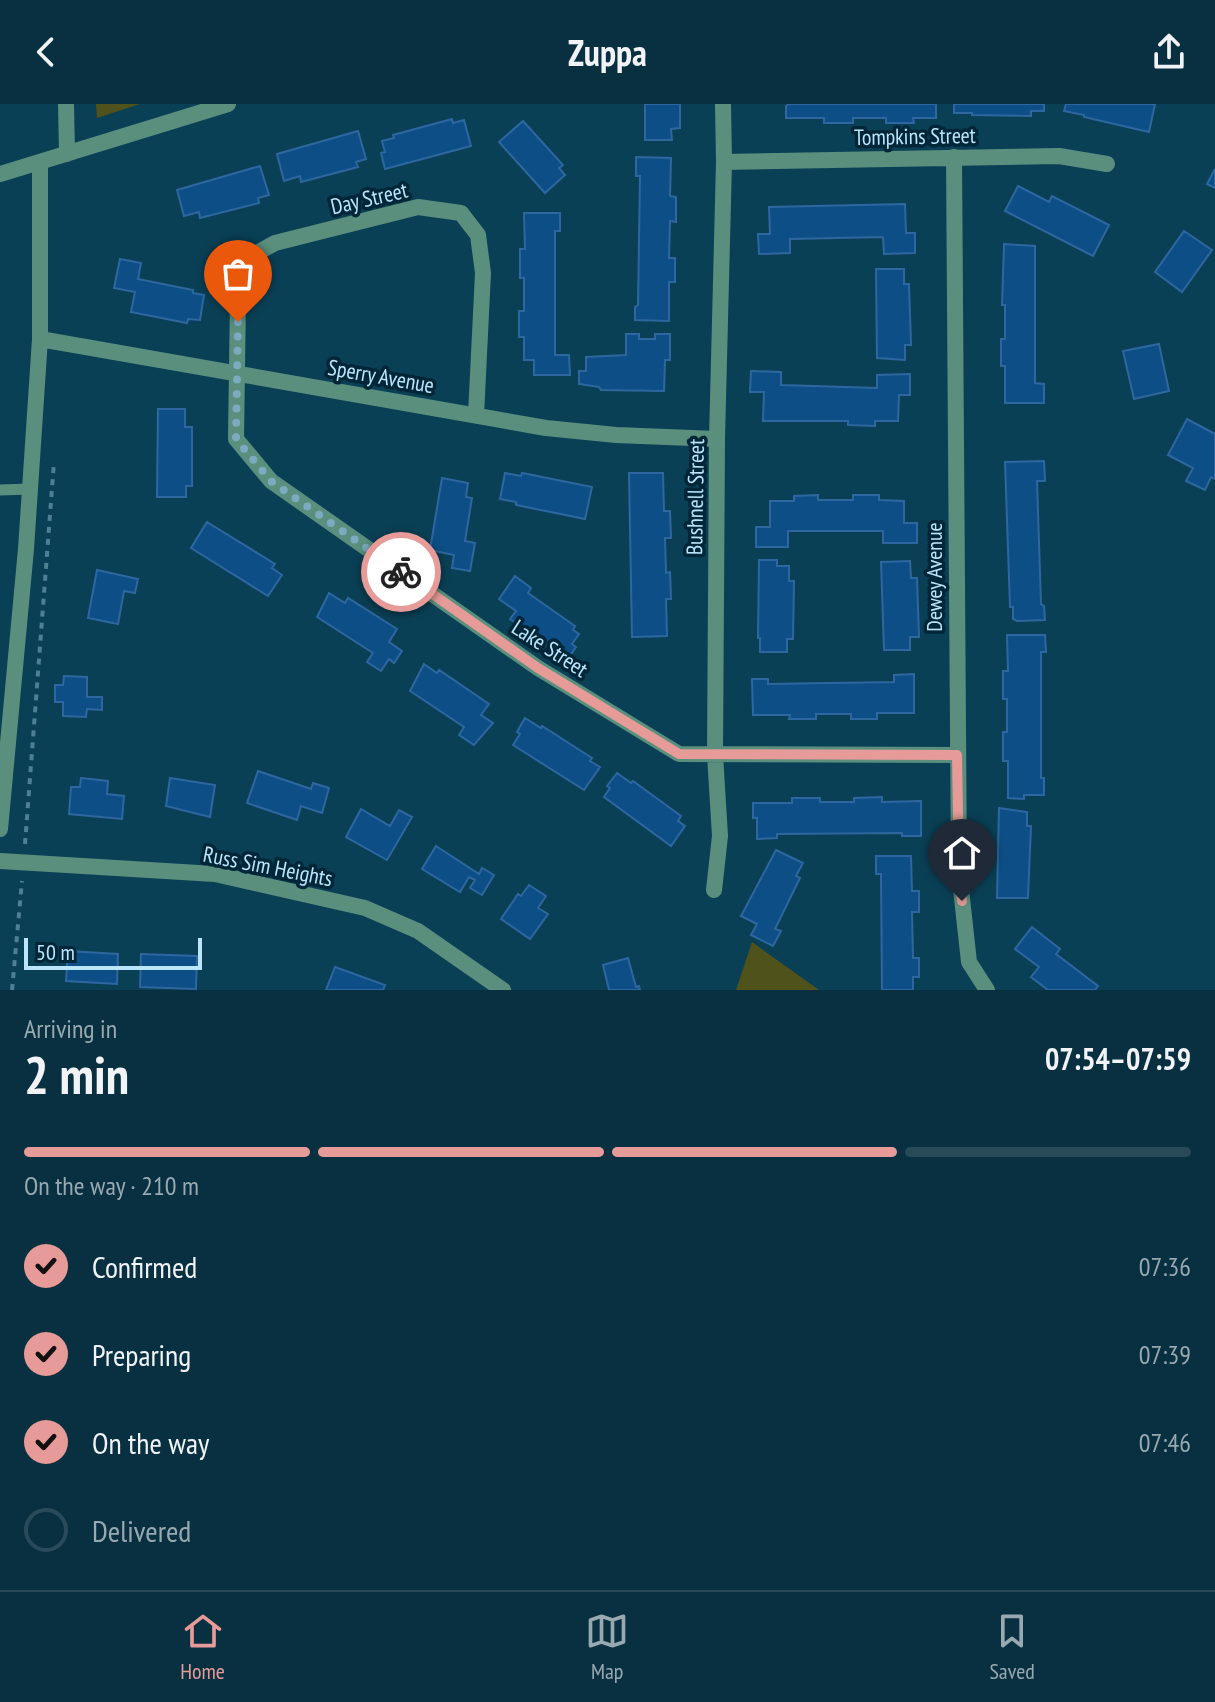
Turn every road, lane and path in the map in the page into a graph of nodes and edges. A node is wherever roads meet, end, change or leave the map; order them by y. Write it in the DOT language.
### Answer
graph roads {
  1 [pos="66,104"];
  2 [pos="228,104"];
  3 [pos="723,104"];
  4 [pos="67,154"];
  5 [pos="954,157"];
  6 [pos="40,162"];
  7 [pos="724,162"];
  8 [pos="1107,164"];
  9 [pos="0,174"];
  10 [pos="40,339"];
  11 [pos="237,373"];
  12 [pos="476,415"];
  13 [pos="717,439"];
  14 [pos="30,489"];
  15 [pos="0,490"];
  16 [pos="715,755"];
  17 [pos="957,755"];
  18 [pos="0,829"];
  19 [pos="0,861"];
  20 [pos="714,890"];
  21 [pos="503,990"];
  22 [pos="987,990"];
  1 -- 4 [label="street"];
  2 -- 4 [label="street"];
  3 -- 7 [label="street, Bushnell Street"];
  4 -- 6 [label="street"];
  5 -- 7 [label="street, Tompkins Street"];
  5 -- 8 [label="street, Tompkins Street"];
  5 -- 17 [label="street, Dewey Avenue"];
  6 -- 9 [label="street"];
  6 -- 10 [label="street"];
  7 -- 13 [label="street, Bushnell Street"];
  10 -- 11 [label="street, Sperry Avenue"];
  10 -- 14 [label="street"];
  11 -- 12 [label="street, Sperry Avenue"];
  11 -- 12 [label="street, Day Street"];
  11 -- 16 [label="street, Lake Street"];
  12 -- 13 [label="street, Sperry Avenue"];
  13 -- 16 [label="street, Bushnell Street"];
  14 -- 15 [label="lane"];
  14 -- 18 [label="street"];
  16 -- 17 [label="street, Lake Street"];
  16 -- 20 [label="street, Bushnell Street"];
  17 -- 22 [label="street, Dewey Avenue"];
  19 -- 21 [label="street, Russ Sim Heights"];
}
